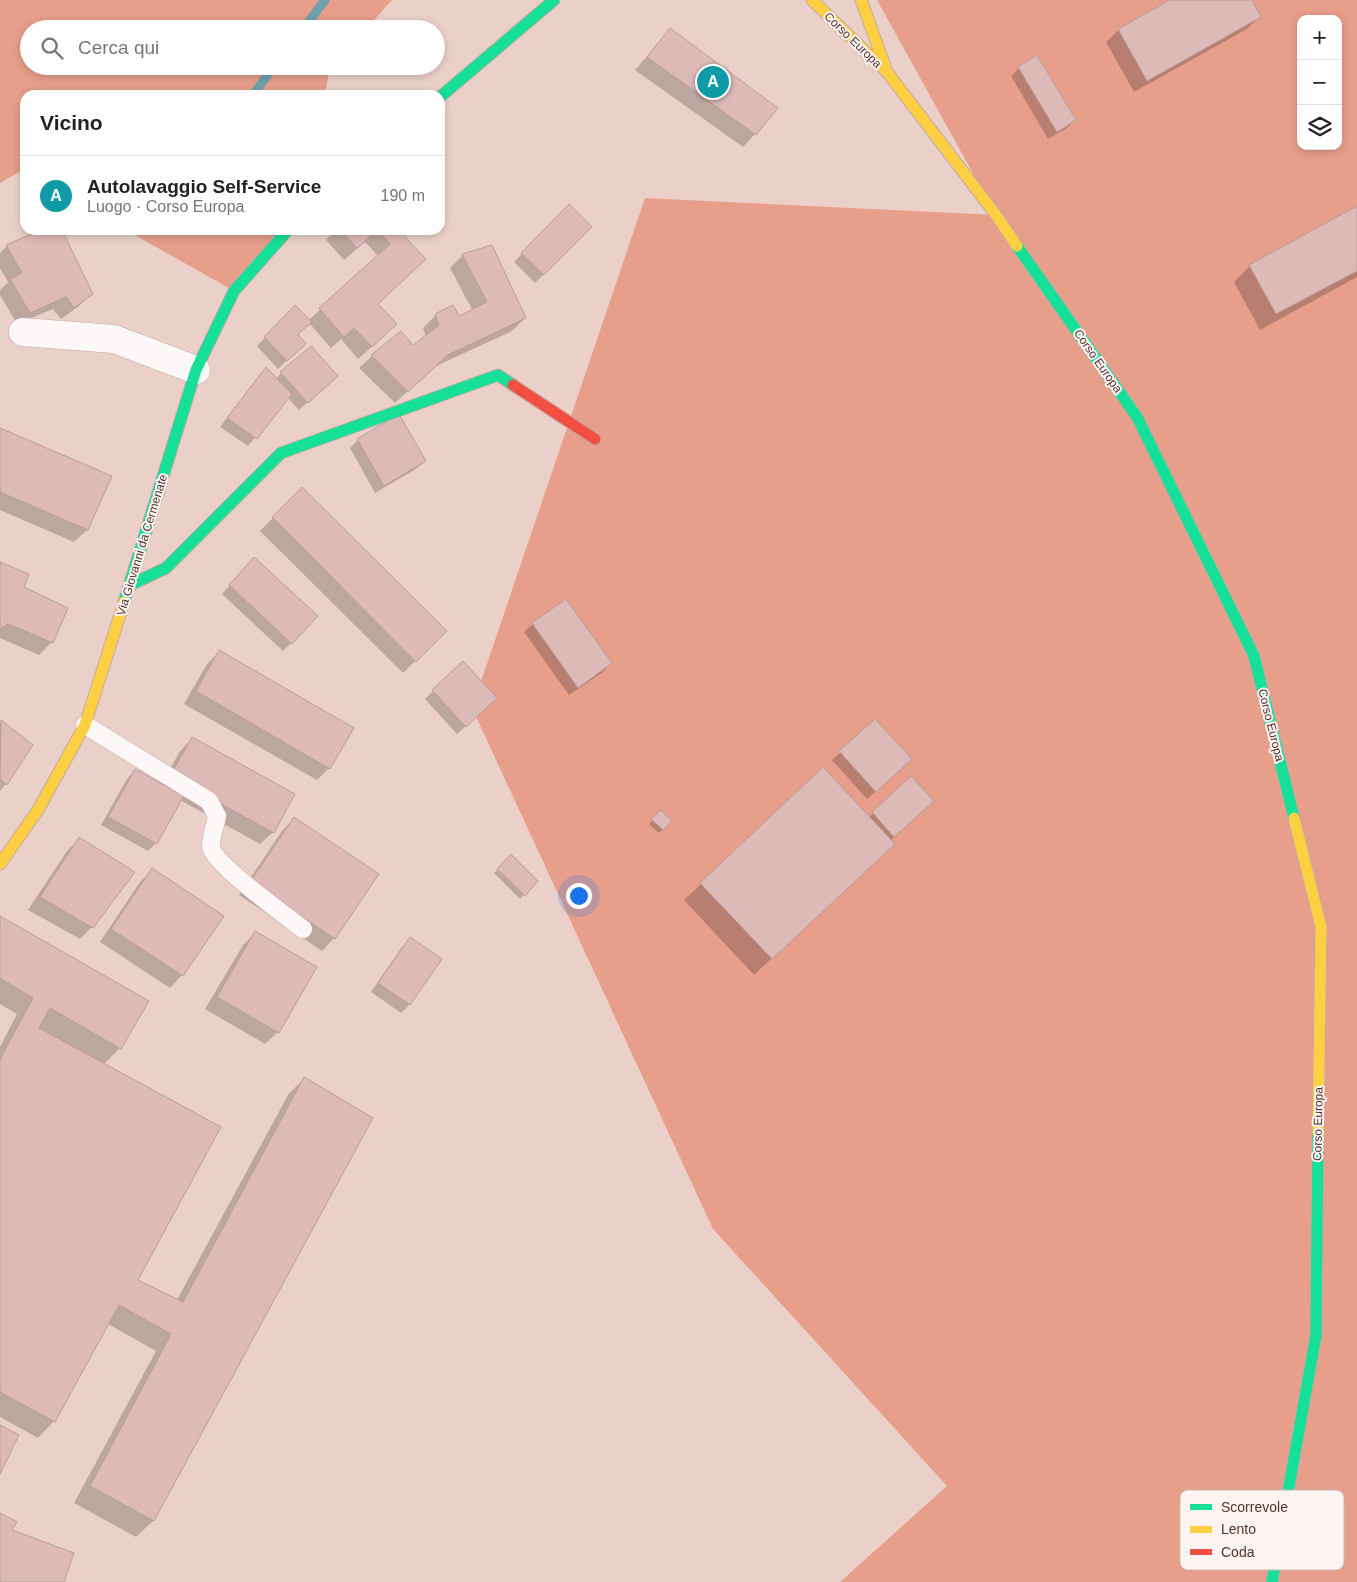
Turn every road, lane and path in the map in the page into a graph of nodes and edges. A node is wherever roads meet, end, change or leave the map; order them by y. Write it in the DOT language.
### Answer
graph roads {
  1 [pos="554,0"];
  2 [pos="812,0"];
  3 [pos="861,0"];
  4 [pos="887,72"];
  5 [pos="445,93"];
  6 [pos="284,235"];
  7 [pos="23,332"];
  8 [pos="196,370"];
  9 [pos="595,439"];
  10 [pos="130,584"];
  11 [pos="85,725"];
  12 [pos="0,864"];
  13 [pos="303,929"];
  14 [pos="1288,1490"];
  1 -- 5 [label="main road"];
  2 -- 4 [label="main road, Corso Europa"];
  3 -- 4 [label="main road"];
  4 -- 14 [label="main road, Corso Europa"];
  6 -- 8 [label="main road, Via Giovanni da Cermenate"];
  7 -- 8 [label="street"];
  8 -- 10 [label="main road, Via Giovanni da Cermenate"];
  9 -- 10 [label="main road"];
  10 -- 11 [label="main road, Via Giovanni da Cermenate"];
  11 -- 12 [label="main road, Via Giovanni da Cermenate"];
  11 -- 13 [label="lane"];
}
